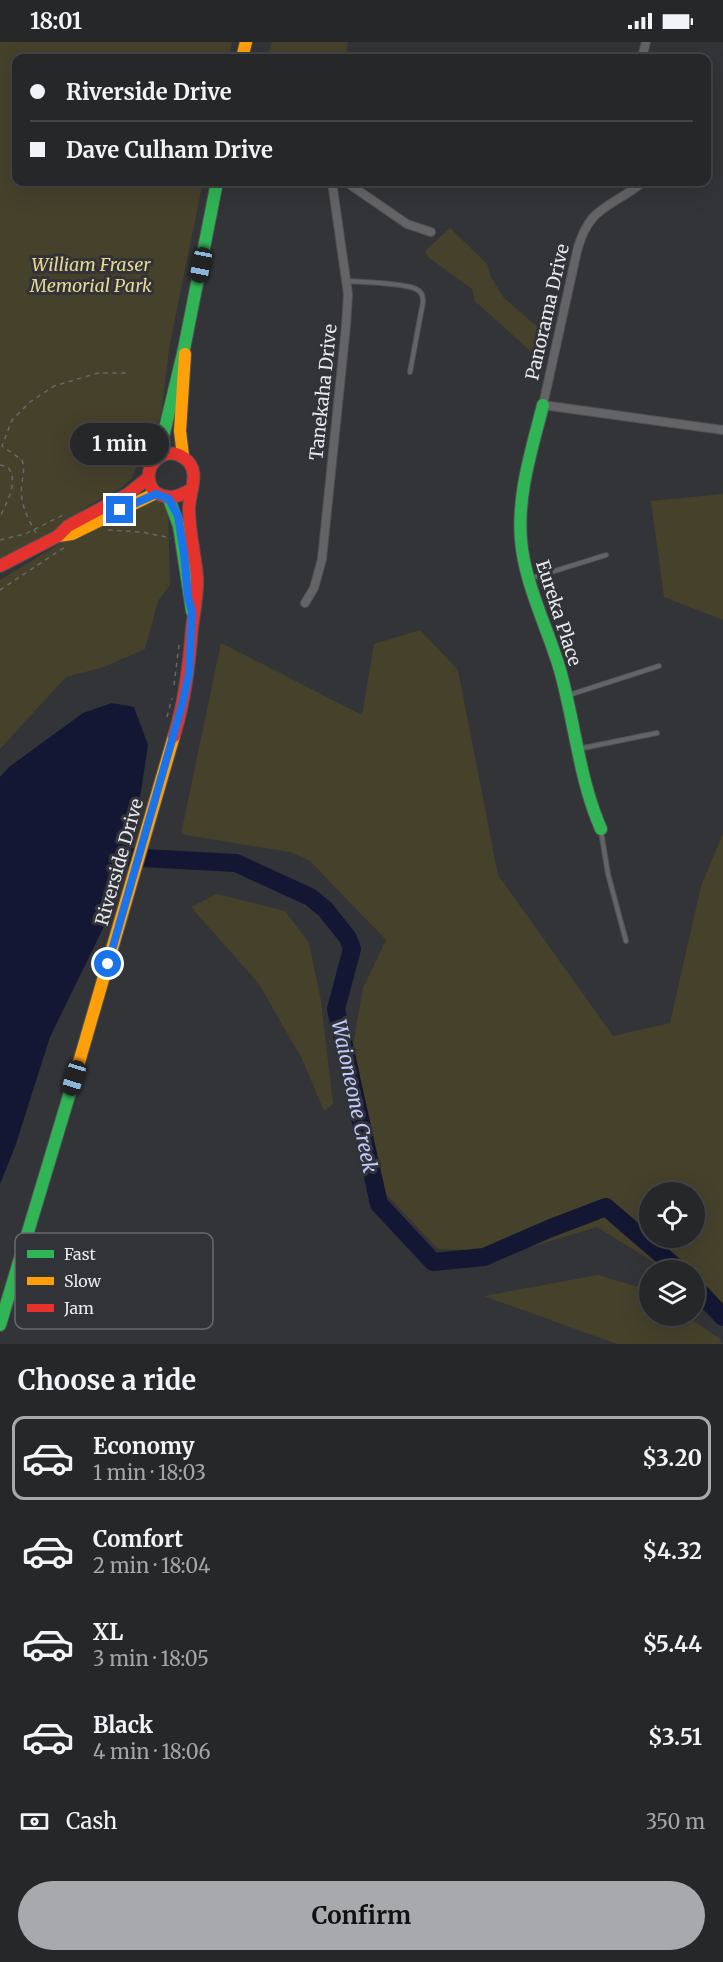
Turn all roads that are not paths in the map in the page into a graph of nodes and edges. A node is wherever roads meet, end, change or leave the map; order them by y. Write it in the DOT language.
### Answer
graph roads {
  1 [pos="216,186"];
  2 [pos="333,186"];
  3 [pos="352,186"];
  4 [pos="637,186"];
  5 [pos="431,232"];
  6 [pos="346,281"];
  7 [pos="184,349"];
  8 [pos="410,372"];
  9 [pos="543,405"];
  10 [pos="723,430"];
  11 [pos="183,456"];
  12 [pos="158,458"];
  13 [pos="148,478"];
  14 [pos="190,490"];
  15 [pos="156,494"];
  16 [pos="169,499"];
  17 [pos="84,519"];
  18 [pos="606,555"];
  19 [pos="0,566"];
  20 [pos="530,579"];
  21 [pos="305,603"];
  22 [pos="192,612"];
  23 [pos="659,666"];
  24 [pos="566,696"];
  25 [pos="657,733"];
  26 [pos="578,749"];
  27 [pos="601,829"];
  28 [pos="626,941"];
  29 [pos="28,1233"];
  30 [pos="15,1275"];
  31 [pos="0,1325"];
  1 -- 7 [label="main road"];
  2 -- 6 [label="street, Tanekaha Drive"];
  3 -- 5 [label="street"];
  4 -- 9 [label="street, Panorama Drive"];
  6 -- 8 [label="lane"];
  6 -- 21 [label="street, Tanekaha Drive"];
  7 -- 11 [label="main road"];
  7 -- 12 [label="main road"];
  9 -- 10 [label="street, Panorama Drive"];
  9 -- 20 [label="main road, Eureka Place"];
  11 -- 12 [label="main road"];
  11 -- 14 [label="main road"];
  12 -- 13 [label="main road"];
  13 -- 15 [label="main road"];
  13 -- 17 [label="main road"];
  14 -- 16 [label="main road"];
  14 -- 22 [label="main road, Riverside Drive"];
  15 -- 16 [label="main road"];
  15 -- 17 [label="main road"];
  16 -- 22 [label="main road, Riverside Drive"];
  17 -- 19 [label="main road"];
  18 -- 20 [label="lane"];
  20 -- 24 [label="main road, Eureka Place"];
  22 -- 29 [label="main road, Riverside Drive"];
  23 -- 24 [label="lane"];
  24 -- 26 [label="main road, Eureka Place"];
  25 -- 26 [label="lane"];
  26 -- 27 [label="main road, Eureka Place"];
  27 -- 28 [label="lane"];
  30 -- 31 [label="main road, Riverside Drive"];
}
